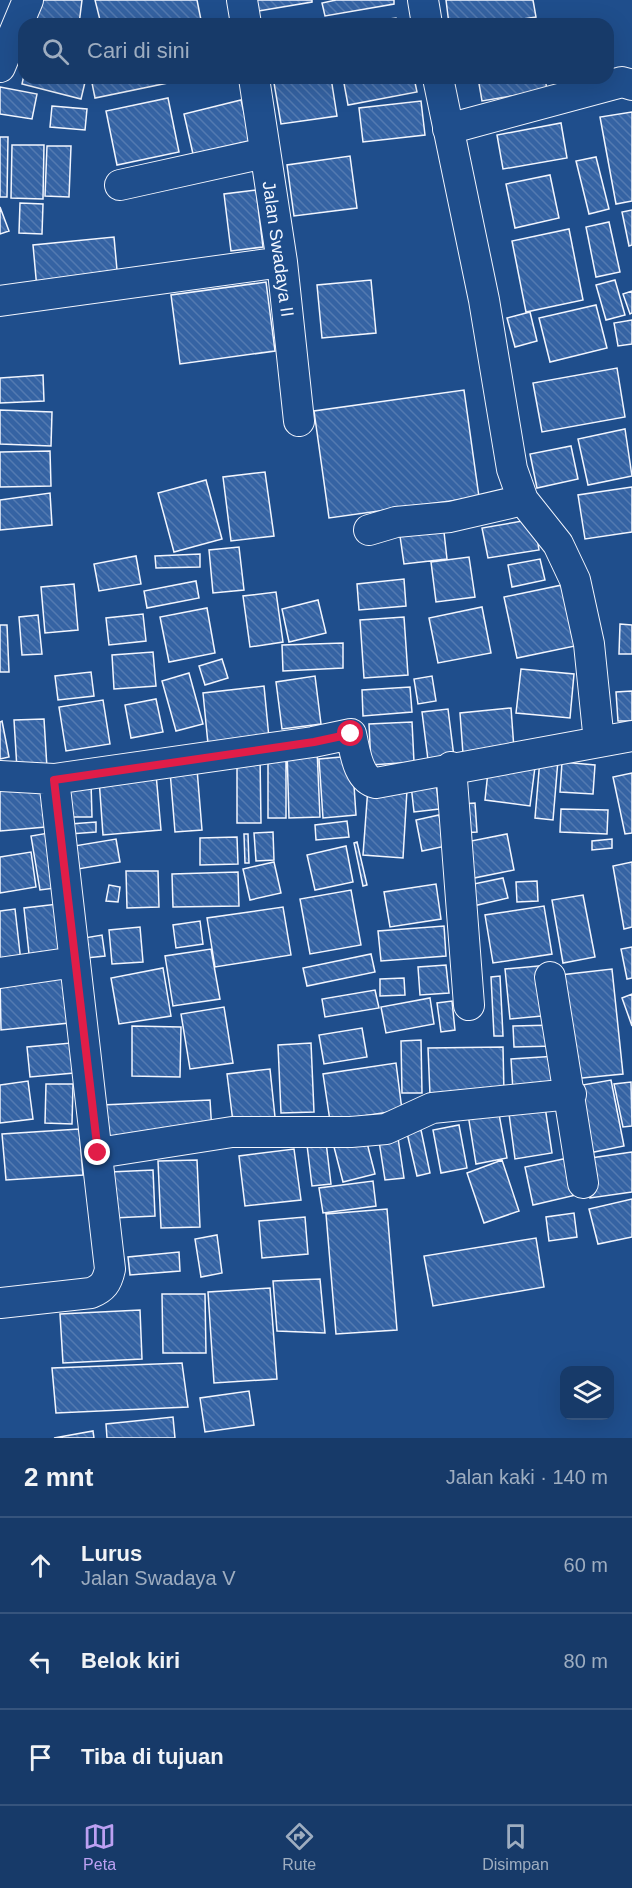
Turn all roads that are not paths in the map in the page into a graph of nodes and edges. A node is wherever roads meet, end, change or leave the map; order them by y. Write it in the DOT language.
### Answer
graph roads {
  1 [pos="28,0"];
  2 [pos="242,0"];
  3 [pos="423,0"];
  4 [pos="20,18"];
  5 [pos="245,18"];
  6 [pos="427,18"];
  7 [pos="18,24"];
  8 [pos="0,67"];
  9 [pos="255,84"];
  10 [pos="439,84"];
  11 [pos="632,84"];
  12 [pos="448,129"];
  13 [pos="265,153"];
  14 [pos="120,185"];
  15 [pos="282,262"];
  16 [pos="0,301"];
  17 [pos="299,421"];
  18 [pos="523,500"];
  19 [pos="369,530"];
  20 [pos="632,736"];
  21 [pos="599,742"];
  22 [pos="451,767"];
  23 [pos="0,776"];
  24 [pos="54,780"];
  25 [pos="75,962"];
  26 [pos="0,973"];
  27 [pos="550,977"];
  28 [pos="469,1005"];
  29 [pos="571,1094"];
  30 [pos="98,1153"];
  31 [pos="583,1183"];
  32 [pos="0,1303"];
  1 -- 4 [label="street"];
  2 -- 5 [label="street"];
  3 -- 6 [label="street"];
  7 -- 8 [label="street"];
  9 -- 13 [label="street, Jalan Swadaya II"];
  10 -- 12 [label="street"];
  11 -- 12 [label="street"];
  12 -- 18 [label="street"];
  13 -- 14 [label="street"];
  13 -- 15 [label="street, Jalan Swadaya II"];
  15 -- 16 [label="street"];
  15 -- 17 [label="street, Jalan Swadaya II"];
  18 -- 19 [label="street"];
  18 -- 21 [label="street"];
  20 -- 21 [label="street"];
  21 -- 22 [label="street"];
  22 -- 24 [label="street"];
  22 -- 28 [label="street"];
  23 -- 24 [label="street"];
  24 -- 25 [label="street"];
  25 -- 26 [label="street"];
  25 -- 30 [label="street"];
  27 -- 29 [label="street"];
  29 -- 30 [label="street"];
  29 -- 31 [label="street"];
  30 -- 32 [label="street"];
}
